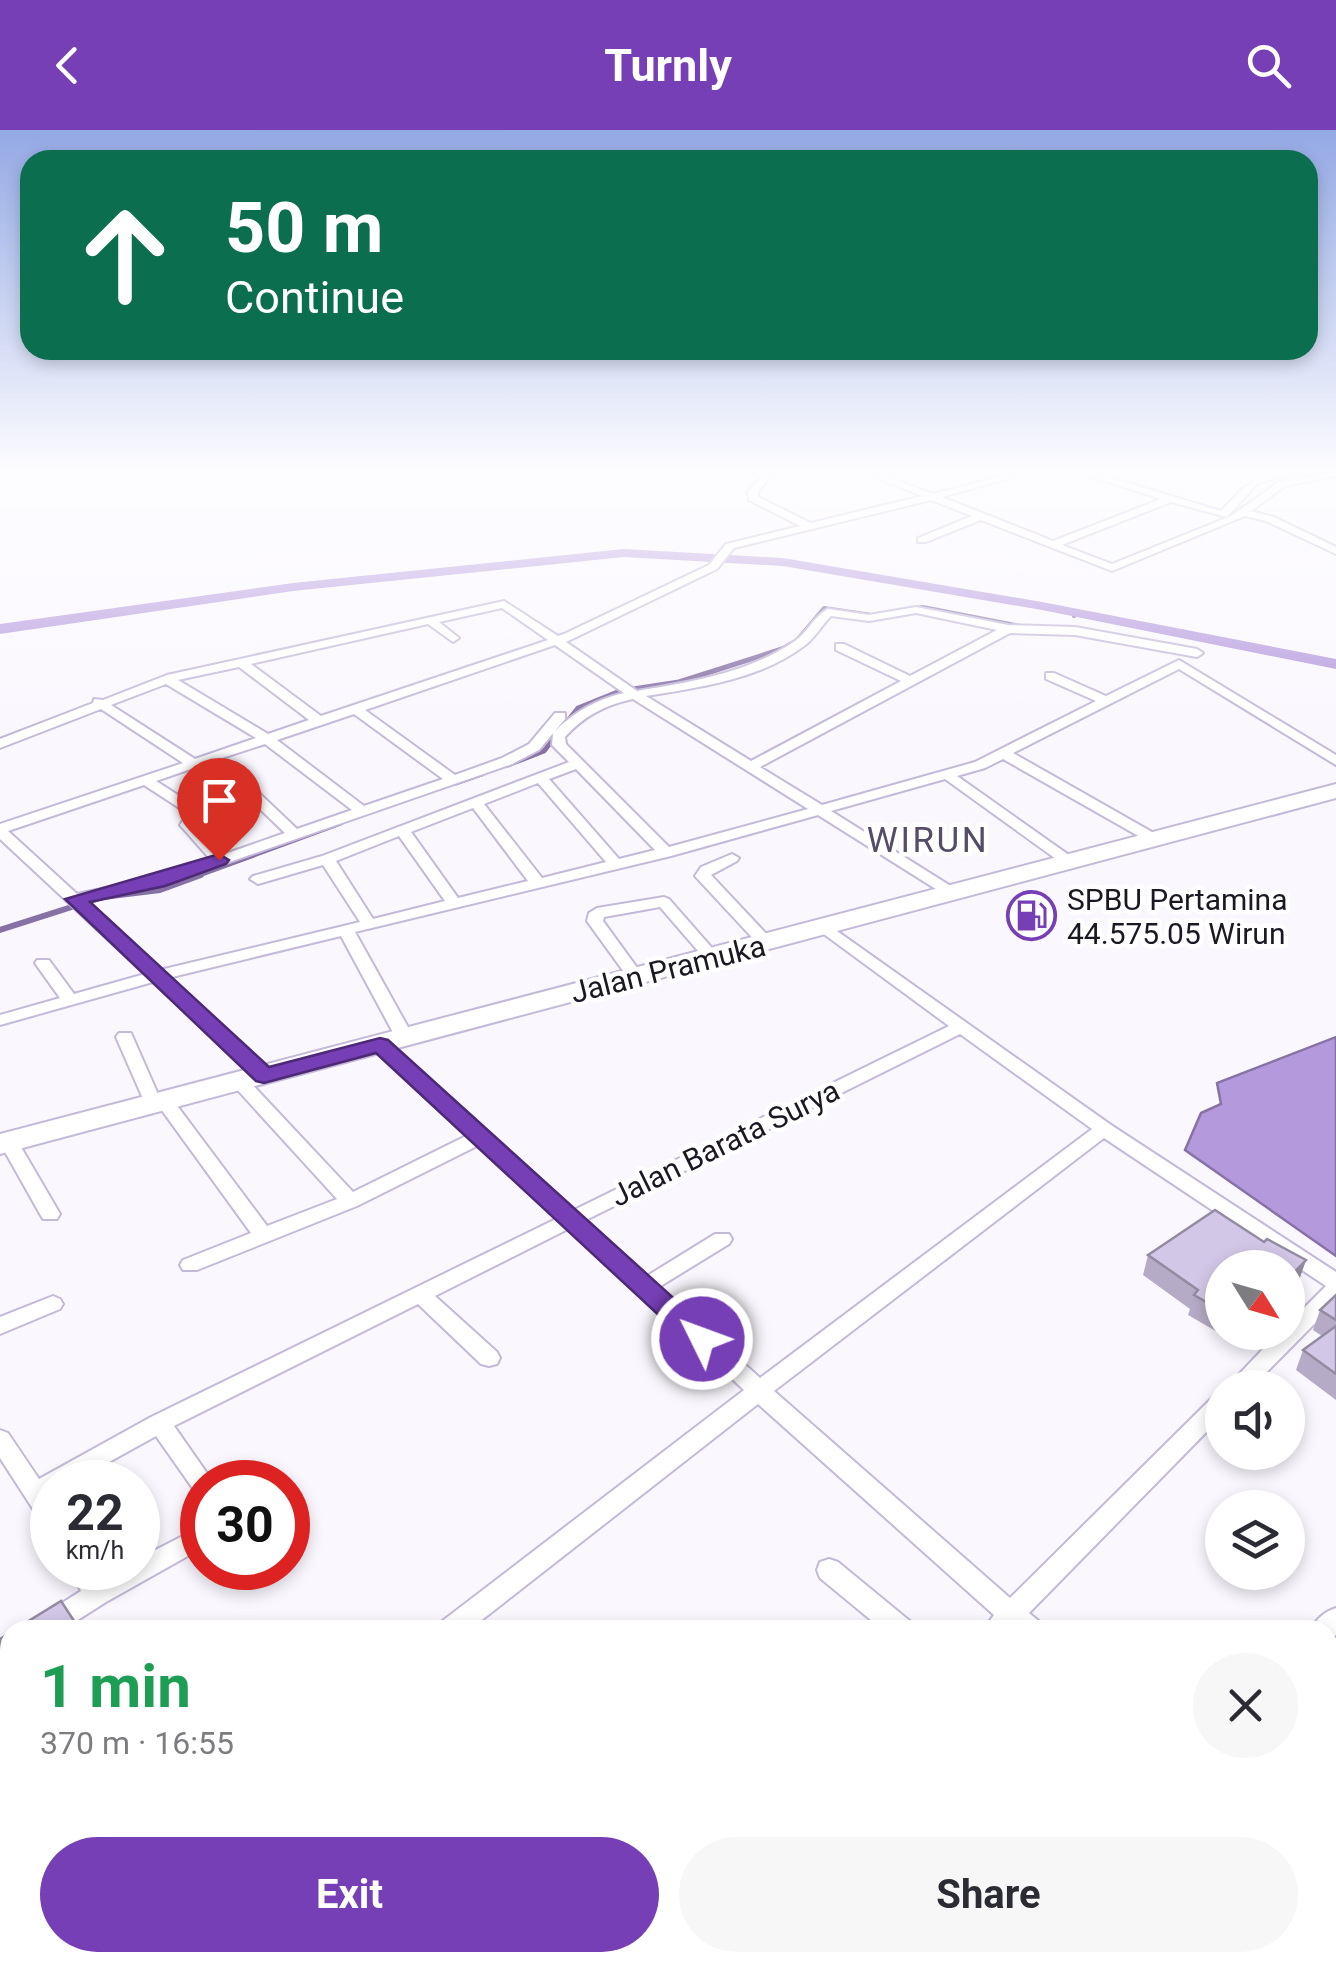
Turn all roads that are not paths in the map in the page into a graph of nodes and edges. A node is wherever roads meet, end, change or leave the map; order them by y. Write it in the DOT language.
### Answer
graph roads {
  1 [pos="723,557"];
  2 [pos="1081,557"];
  3 [pos="1114,557"];
  4 [pos="432,621"];
  5 [pos="1008,629"];
  6 [pos="453,638"];
  7 [pos="556,641"];
  8 [pos="840,647"];
  9 [pos="240,662"];
  10 [pos="1179,664"];
  11 [pos="1050,676"];
  12 [pos="167,679"];
  13 [pos="912,682"];
  14 [pos="627,689"];
  15 [pos="1106,701"];
  16 [pos="98,702"];
  17 [pos="358,710"];
  18 [pos="320,722"];
  19 [pos="270,740"];
  20 [pos="0,744"];
  21 [pos="1005,754"];
  22 [pos="214,758"];
  23 [pos="1336,761"];
  24 [pos="578,763"];
  25 [pos="194,764"];
  26 [pos="750,767"];
  27 [pos="946,774"];
  28 [pos="540,777"];
  29 [pos="146,780"];
  30 [pos="452,780"];
  31 [pos="1336,791"];
  32 [pos="476,802"];
  33 [pos="820,809"];
  34 [pos="362,811"];
  35 [pos="0,830"];
  36 [pos="402,830"];
  37 [pos="295,835"];
  38 [pos="1154,839"];
  39 [pos="666,853"];
  40 [pos="732,858"];
  41 [pos="327,859"];
  42 [pos="219,860"];
  43 [pos="1068,861"];
  44 [pos="614,863"];
  45 [pos="258,879"];
  46 [pos="537,882"];
  47 [pos="952,893"];
  48 [pos="79,902"];
  49 [pos="454,903"];
  50 [pos="369,924"];
  51 [pos="827,929"];
  52 [pos="346,930"];
  53 [pos="766,943"];
  54 [pos="711,956"];
  55 [pos="43,963"];
  56 [pos="160,975"];
  57 [pos="635,976"];
  58 [pos="72,1001"];
  59 [pos="0,1020"];
  60 [pos="961,1027"];
  61 [pos="125,1037"];
  62 [pos="393,1041"];
  63 [pos="252,1079"];
  64 [pos="160,1104"];
  65 [pos="1104,1129"];
  66 [pos="480,1138"];
  67 [pos="4,1143"];
  68 [pos="350,1201"];
  69 [pos="50,1214"];
  70 [pos="572,1219"];
  71 [pos="262,1234"];
  72 [pos="722,1239"];
  73 [pos="190,1264"];
  74 [pos="1336,1285"];
  75 [pos="644,1287"];
  76 [pos="420,1294"];
  77 [pos="53,1304"];
  78 [pos="0,1326"];
  79 [pos="488,1358"];
  80 [pos="1254,1370"];
  81 [pos="758,1391"];
  82 [pos="1205,1420"];
  83 [pos="159,1423"];
  84 [pos="0,1439"];
  85 [pos="93,1460"];
  86 [pos="186,1460"];
  87 [pos="30,1483"];
  88 [pos="180,1548"];
  89 [pos="829,1570"];
  90 [pos="95,1590"];
  91 [pos="97,1594"];
  92 [pos="57,1620"];
  93 [pos="470,1620"];
  94 [pos="890,1620"];
  95 [pos="1008,1620"];
  96 [pos="1018,1620"];
  1 -- 7 [label="street"];
  2 -- 3 [label="street"];
  4 -- 6 [label="street"];
  4 -- 7 [label="street"];
  4 -- 9 [label="street"];
  5 -- 10 [label="street"];
  5 -- 13 [label="street"];
  5 -- 14 [label="street"];
  7 -- 14 [label="street"];
  7 -- 17 [label="street"];
  8 -- 13 [label="street"];
  9 -- 12 [label="street"];
  9 -- 18 [label="street"];
  10 -- 15 [label="street"];
  10 -- 23 [label="street"];
  11 -- 15 [label="street"];
  12 -- 16 [label="street"];
  12 -- 19 [label="street"];
  13 -- 26 [label="street"];
  14 -- 24 [label="street"];
  14 -- 26 [label="street"];
  14 -- 30 [label="street"];
  15 -- 21 [label="street"];
  16 -- 20 [label="street"];
  16 -- 25 [label="street"];
  17 -- 18 [label="street"];
  17 -- 30 [label="street"];
  18 -- 19 [label="street"];
  19 -- 22 [label="street"];
  19 -- 34 [label="street"];
  21 -- 27 [label="street"];
  21 -- 38 [label="street"];
  22 -- 25 [label="street"];
  22 -- 37 [label="street"];
  24 -- 28 [label="street"];
  24 -- 39 [label="street"];
  25 -- 29 [label="street"];
  26 -- 33 [label="street"];
  27 -- 33 [label="street"];
  27 -- 43 [label="street"];
  28 -- 32 [label="street"];
  28 -- 44 [label="street"];
  29 -- 35 [label="street"];
  29 -- 42 [label="street"];
  30 -- 34 [label="street"];
  31 -- 38 [label="main road, Jalan Pramuka"];
  32 -- 36 [label="street"];
  32 -- 46 [label="street"];
  33 -- 39 [label="street"];
  33 -- 47 [label="street"];
  34 -- 37 [label="street"];
  35 -- 48 [label="street"];
  36 -- 41 [label="street"];
  36 -- 49 [label="street"];
  37 -- 42 [label="street"];
  38 -- 43 [label="main road, Jalan Pramuka"];
  39 -- 44 [label="street"];
  40 -- 53 [label="street"];
  41 -- 45 [label="street"];
  41 -- 50 [label="street"];
  42 -- 48 [label="street"];
  43 -- 47 [label="main road, Jalan Pramuka"];
  44 -- 46 [label="street"];
  46 -- 49 [label="street"];
  47 -- 51 [label="main road, Jalan Pramuka"];
  48 -- 56 [label="street"];
  49 -- 50 [label="street"];
  50 -- 52 [label="street"];
  51 -- 53 [label="main road, Jalan Pramuka"];
  51 -- 60 [label="street"];
  52 -- 56 [label="street"];
  52 -- 62 [label="street"];
  53 -- 54 [label="main road, Jalan Pramuka"];
  54 -- 57 [label="main road, Jalan Pramuka"];
  54 -- 57 [label="street"];
  55 -- 58 [label="street"];
  56 -- 58 [label="street"];
  56 -- 63 [label="street"];
  57 -- 62 [label="main road, Jalan Pramuka"];
  58 -- 59 [label="street"];
  60 -- 65 [label="street"];
  60 -- 70 [label="street, Jalan Barata Surya"];
  61 -- 64 [label="street"];
  62 -- 63 [label="main road, Jalan Pramuka"];
  62 -- 66 [label="street"];
  63 -- 64 [label="main road, Jalan Pramuka"];
  63 -- 68 [label="street"];
  64 -- 67 [label="main road, Jalan Pramuka"];
  64 -- 71 [label="street"];
  65 -- 74 [label="street"];
  65 -- 81 [label="street"];
  66 -- 68 [label="street"];
  66 -- 70 [label="street"];
  67 -- 69 [label="street"];
  68 -- 71 [label="street"];
  70 -- 75 [label="street, Jalan Barata Surya"];
  70 -- 76 [label="street"];
  71 -- 73 [label="street"];
  72 -- 75 [label="street"];
  74 -- 80 [label="street"];
  75 -- 81 [label="street, Jalan Barata Surya"];
  76 -- 79 [label="street"];
  76 -- 83 [label="street"];
  77 -- 78 [label="street"];
  81 -- 93 [label="street"];
  81 -- 95 [label="street, Jalan Barata Surya"];
  82 -- 96 [label="street"];
  83 -- 85 [label="street"];
  83 -- 86 [label="street"];
  84 -- 87 [label="street"];
  88 -- 91 [label="street"];
  89 -- 94 [label="street"];
  90 -- 91 [label="street"];
  91 -- 92 [label="street"];
}
